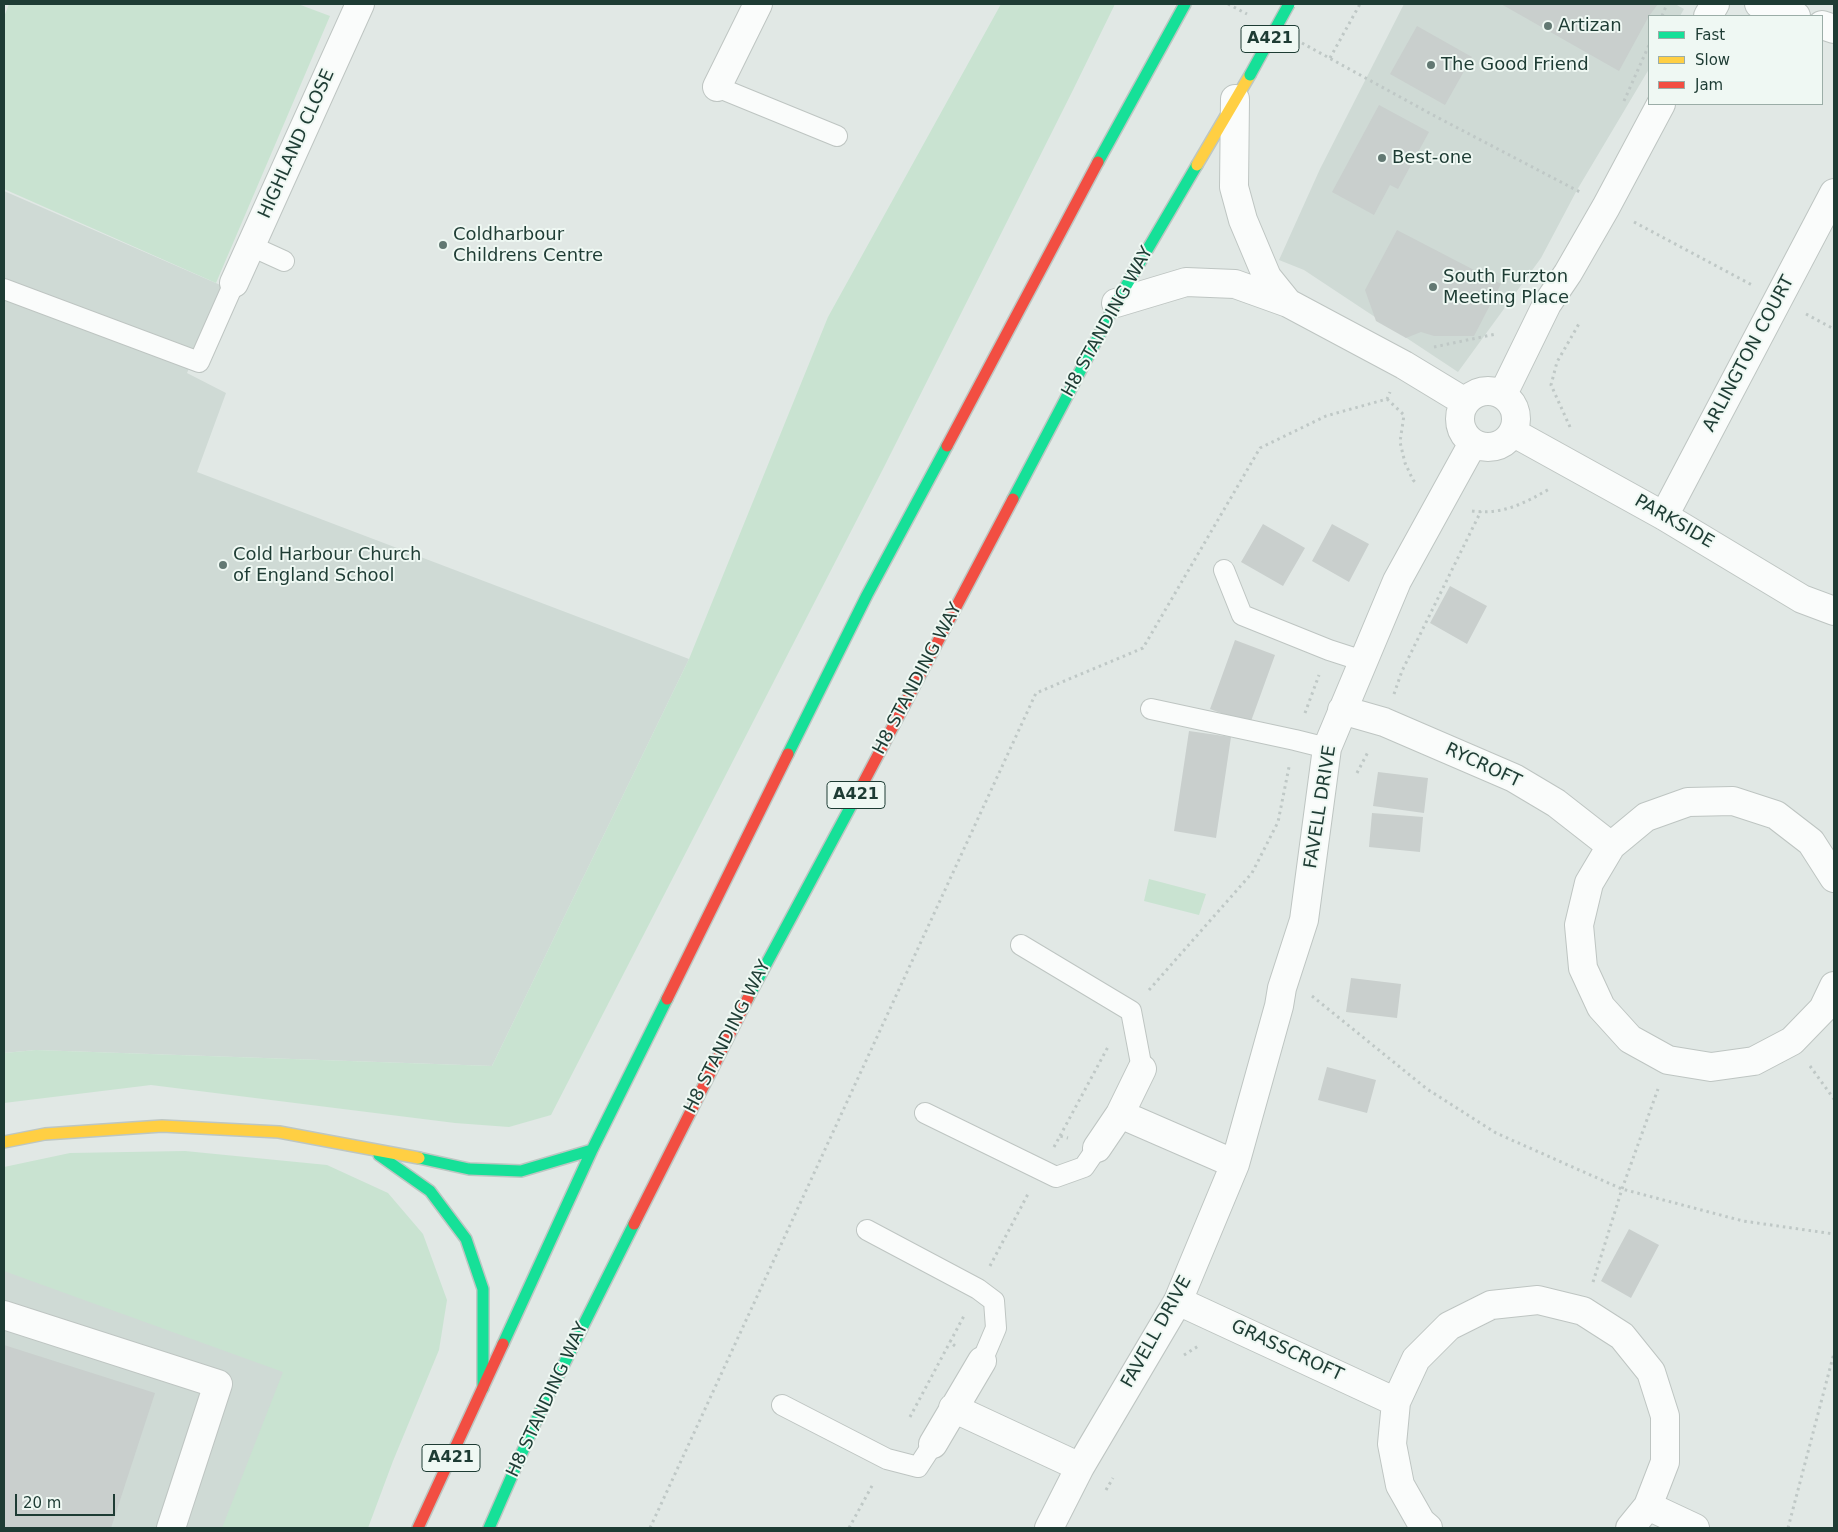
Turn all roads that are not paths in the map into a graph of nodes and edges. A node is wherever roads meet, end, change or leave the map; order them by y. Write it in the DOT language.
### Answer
graph roads {
  1 [pos="360,4"];
  2 [pos="758,4"];
  3 [pos="1185,4"];
  4 [pos="1289,4"];
  5 [pos="1715,4"];
  6 [pos="1759,4"];
  7 [pos="1709,15"];
  8 [pos="1793,15"];
  9 [pos="717,87"];
  10 [pos="1235,99"];
  11 [pos="1660,105"];
  12 [pos="837,136"];
  13 [pos="1834,193"];
  14 [pos="252,246"];
  15 [pos="284,261"];
  16 [pos="234,283"];
  17 [pos="4,289"];
  18 [pos="1116,303"];
  19 [pos="1288,303"];
  20 [pos="1503,394"];
  21 [pos="1465,402"];
  22 [pos="1514,432"];
  23 [pos="1473,443"];
  24 [pos="1664,516"];
  25 [pos="1224,570"];
  26 [pos="1834,611"];
  27 [pos="1363,661"];
  28 [pos="1151,708"];
  29 [pos="1342,710"];
  30 [pos="1327,748"];
  31 [pos="1611,846"];
  32 [pos="1834,878"];
  33 [pos="1020,945"];
  34 [pos="1834,986"];
  35 [pos="1142,1069"];
  36 [pos="925,1113"];
  37 [pos="1120,1114"];
  38 [pos="4,1142"];
  39 [pos="370,1148"];
  40 [pos="1097,1148"];
  41 [pos="592,1150"];
  42 [pos="1235,1164"];
  43 [pos="867,1230"];
  44 [pos="1178,1301"];
  45 [pos="4,1315"];
  46 [pos="982,1361"];
  47 [pos="483,1388"];
  48 [pos="1396,1402"];
  49 [pos="782,1405"];
  50 [pos="953,1408"];
  51 [pos="933,1444"];
  52 [pos="1080,1467"];
  53 [pos="1648,1506"];
  54 [pos="171,1528"];
  55 [pos="418,1528"];
  56 [pos="489,1528"];
  57 [pos="1049,1528"];
  58 [pos="1428,1528"];
  59 [pos="1630,1528"];
  60 [pos="1695,1528"];
  1 -- 14 [label="street, HIGHLAND CLOSE"];
  2 -- 9 [label="street"];
  3 -- 41 [label="main road, A421"];
  4 -- 10 [label="main road, H8 STANDING WAY / A421, bridge"];
  5 -- 7 [label="street"];
  6 -- 8 [label="street"];
  9 -- 12 [label="lane"];
  10 -- 18 [label="main road, H8 STANDING WAY / A421"];
  10 -- 19 [label="street"];
  11 -- 20 [label="street"];
  13 -- 24 [label="street, ARLINGTON COURT"];
  14 -- 15 [label="lane"];
  14 -- 16 [label="street, HIGHLAND CLOSE"];
  16 -- 17 [label="lane"];
  18 -- 19 [label="street"];
  18 -- 56 [label="main road, H8 STANDING WAY / A421"];
  19 -- 21 [label="street"];
  20 -- 21 [label="street"];
  20 -- 22 [label="street"];
  21 -- 23 [label="street"];
  22 -- 23 [label="street"];
  22 -- 24 [label="street, PARKSIDE"];
  23 -- 27 [label="street, FAVELL DRIVE"];
  24 -- 26 [label="street, PARKSIDE"];
  25 -- 27 [label="lane"];
  27 -- 29 [label="street, FAVELL DRIVE"];
  28 -- 30 [label="lane"];
  29 -- 30 [label="street, FAVELL DRIVE"];
  29 -- 31 [label="street, RYCROFT"];
  30 -- 42 [label="street, FAVELL DRIVE"];
  31 -- 32 [label="street"];
  31 -- 34 [label="street"];
  33 -- 35 [label="lane"];
  35 -- 37 [label="street"];
  36 -- 40 [label="lane"];
  37 -- 40 [label="street"];
  37 -- 42 [label="street"];
  38 -- 39 [label="main road"];
  39 -- 41 [label="main road"];
  39 -- 47 [label="main road"];
  41 -- 47 [label="main road, A421"];
  42 -- 44 [label="street, FAVELL DRIVE"];
  43 -- 46 [label="lane"];
  44 -- 48 [label="street, GRASSCROFT"];
  44 -- 52 [label="street, FAVELL DRIVE"];
  45 -- 54 [label="street"];
  46 -- 50 [label="street"];
  47 -- 55 [label="main road, A421"];
  48 -- 53 [label="street"];
  48 -- 58 [label="street"];
  49 -- 51 [label="lane"];
  50 -- 51 [label="street"];
  50 -- 52 [label="street"];
  52 -- 57 [label="street, FAVELL DRIVE"];
  53 -- 59 [label="street"];
  53 -- 60 [label="street"];
}
